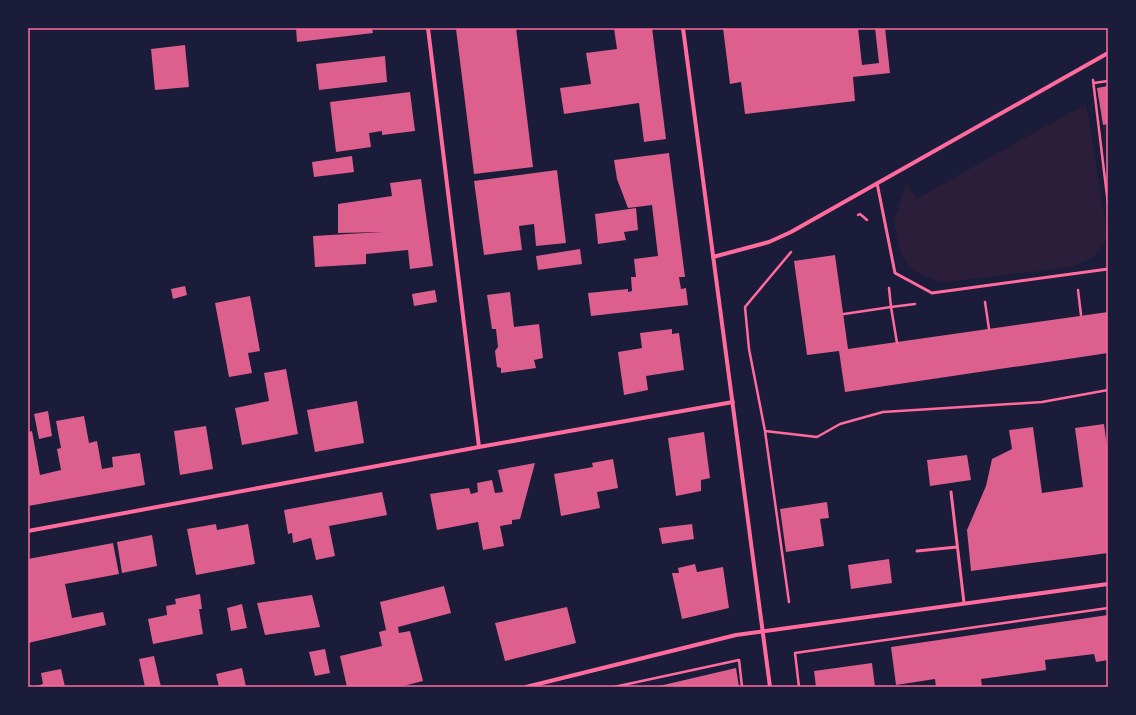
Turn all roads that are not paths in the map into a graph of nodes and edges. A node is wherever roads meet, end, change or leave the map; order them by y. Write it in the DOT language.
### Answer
graph roads {
  1 [pos="428,28"];
  2 [pos="683,28"];
  3 [pos="1108,53"];
  4 [pos="877,183"];
  5 [pos="713,257"];
  6 [pos="1108,269"];
  7 [pos="732,402"];
  8 [pos="479,447"];
  9 [pos="951,492"];
  10 [pos="28,532"];
  11 [pos="957,547"];
  12 [pos="917,551"];
  13 [pos="1108,584"];
  14 [pos="964,603"];
  15 [pos="763,631"];
  16 [pos="526,687"];
  17 [pos="770,687"];
  1 -- 8 [label="street"];
  2 -- 5 [label="street"];
  3 -- 4 [label="street"];
  4 -- 5 [label="street"];
  4 -- 6 [label="lane"];
  5 -- 7 [label="street"];
  7 -- 8 [label="street"];
  7 -- 15 [label="street"];
  8 -- 10 [label="street"];
  9 -- 11 [label="lane"];
  11 -- 12 [label="lane"];
  11 -- 14 [label="lane"];
  13 -- 14 [label="street"];
  14 -- 15 [label="street"];
  15 -- 16 [label="street"];
  15 -- 17 [label="street"];
}
